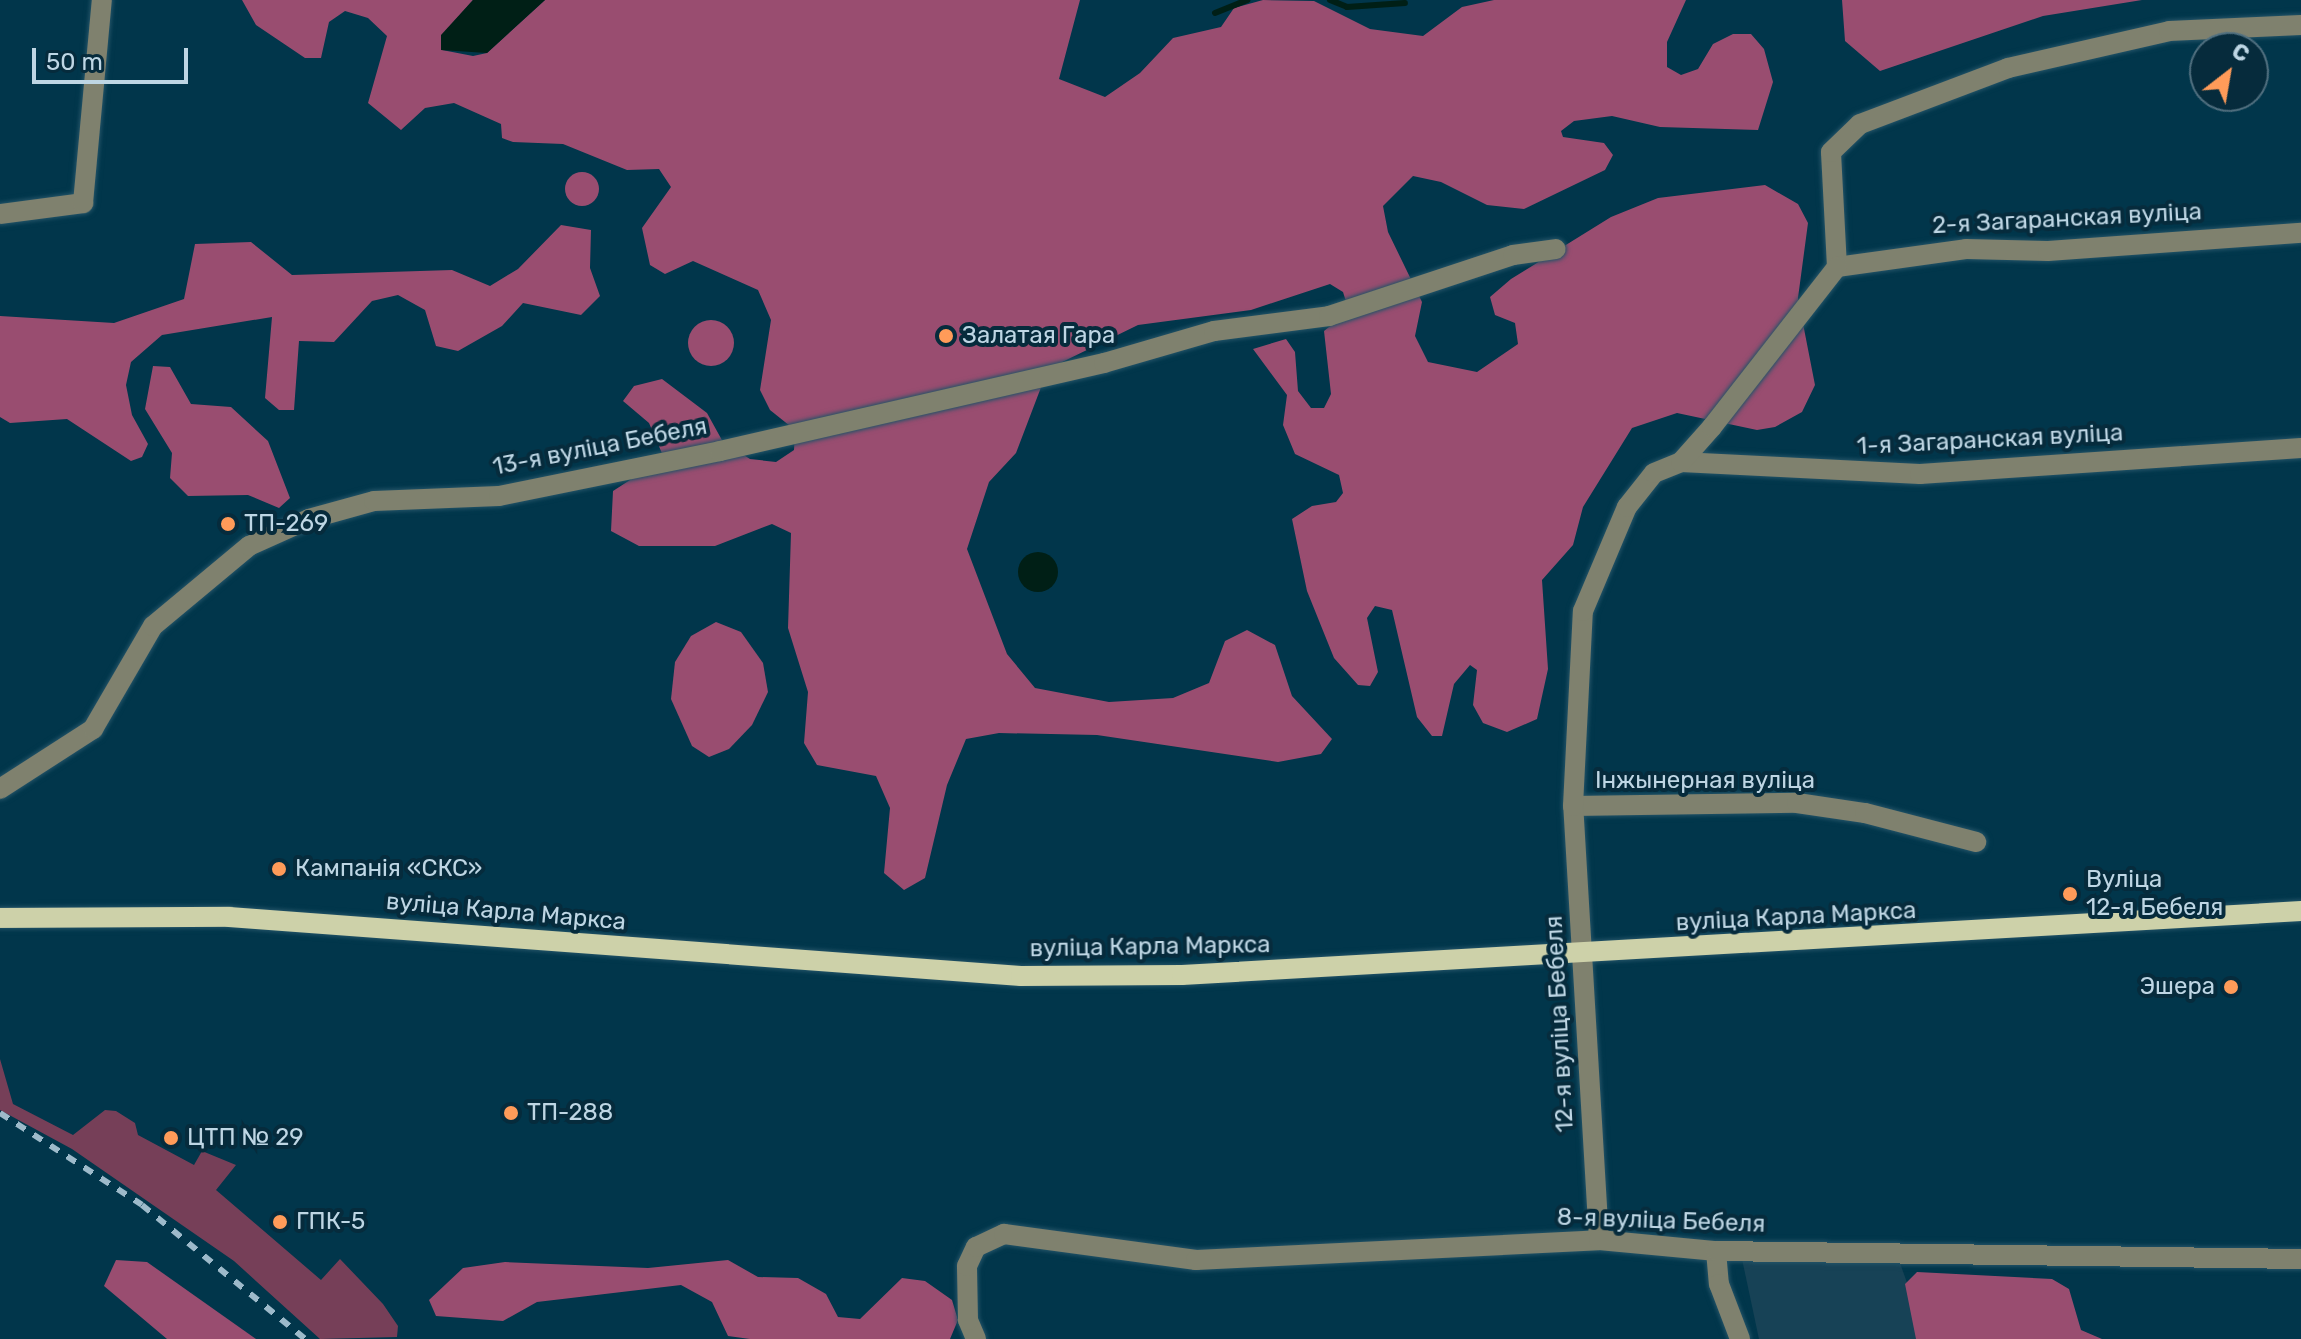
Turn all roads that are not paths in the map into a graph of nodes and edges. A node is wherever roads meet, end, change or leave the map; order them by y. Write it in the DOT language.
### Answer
graph roads {
  1 [pos="102,0"];
  2 [pos="2301,25"];
  3 [pos="0,214"];
  4 [pos="2301,233"];
  5 [pos="1556,249"];
  6 [pos="1837,267"];
  7 [pos="2301,448"];
  8 [pos="1681,462"];
  9 [pos="0,789"];
  10 [pos="1573,806"];
  11 [pos="1976,842"];
  12 [pos="2301,911"];
  13 [pos="0,918"];
  14 [pos="1584,954"];
  15 [pos="1599,1240"];
  16 [pos="1716,1251"];
  17 [pos="2301,1259"];
  18 [pos="976,1339"];
  19 [pos="1740,1339"];
  1 -- 3 [label="street"];
  2 -- 6 [label="street"];
  4 -- 6 [label="street, 2-я Загаранская вуліца"];
  5 -- 9 [label="street, 13-я вуліца Бебеля"];
  6 -- 8 [label="street"];
  7 -- 8 [label="street, 1-я Загаранская вуліца"];
  8 -- 10 [label="street, 12-я вуліца Бебеля"];
  10 -- 11 [label="street, Інжынерная вуліца"];
  10 -- 14 [label="street, 12-я вуліца Бебеля"];
  12 -- 14 [label="main road, вуліца Карла Маркса"];
  13 -- 14 [label="main road, вуліца Карла Маркса"];
  14 -- 15 [label="street, 12-я вуліца Бебеля"];
  15 -- 16 [label="street, 8-я вуліца Бебеля"];
  15 -- 18 [label="street, 8-я вуліца Бебеля"];
  16 -- 17 [label="street, 8-я вуліца Бебеля"];
  16 -- 19 [label="street"];
}
